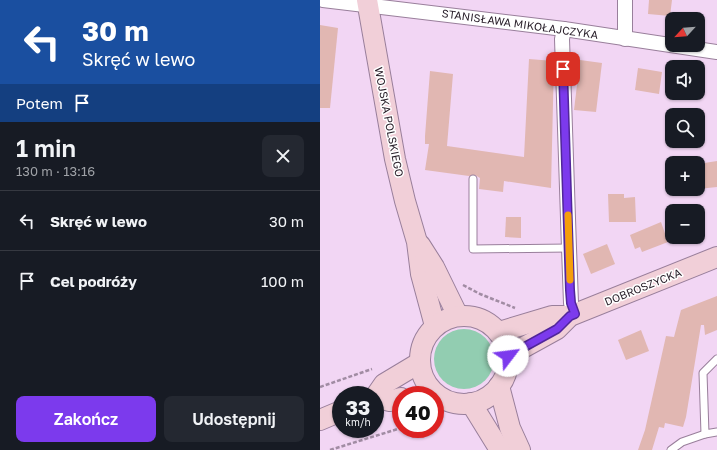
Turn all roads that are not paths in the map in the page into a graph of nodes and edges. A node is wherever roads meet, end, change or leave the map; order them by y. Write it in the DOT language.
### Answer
graph roads {
  1 [pos="323,0"];
  2 [pos="625,0"];
  3 [pos="368,3"];
  4 [pos="564,29"];
  5 [pos="625,39"];
  6 [pos="717,52"];
  7 [pos="473,179"];
  8 [pos="418,242"];
  9 [pos="568,248"];
  10 [pos="717,257"];
  11 [pos="572,315"];
  12 [pos="458,316"];
  13 [pos="436,326"];
  14 [pos="499,332"];
  15 [pos="508,356"];
  16 [pos="717,358"];
  17 [pos="419,363"];
  18 [pos="383,386"];
  19 [pos="429,386"];
  20 [pos="499,386"];
  21 [pos="444,399"];
  22 [pos="471,403"];
  23 [pos="332,415"];
  24 [pos="320,420"];
  25 [pos="717,432"];
  26 [pos="705,434"];
  27 [pos="500,450"];
  28 [pos="520,450"];
  29 [pos="671,450"];
  1 -- 3 [label="street, STANISŁAWA MIKOŁAJCZYKA"];
  2 -- 5 [label="street"];
  3 -- 4 [label="street, STANISŁAWA MIKOŁAJCZYKA"];
  3 -- 8 [label="main road, WOJSKA POLSKIEGO"];
  4 -- 5 [label="street, STANISŁAWA MIKOŁAJCZYKA"];
  4 -- 9 [label="street"];
  5 -- 6 [label="street, STANISŁAWA MIKOŁAJCZYKA"];
  7 -- 9 [label="lane"];
  8 -- 12 [label="main road, WOJSKA POLSKIEGO"];
  8 -- 13 [label="main road, WOJSKA POLSKIEGO"];
  9 -- 11 [label="street"];
  10 -- 11 [label="main road, DOBROSZYCKA"];
  11 -- 14 [label="main road, DOBROSZYCKA"];
  11 -- 15 [label="main road, DOBROSZYCKA"];
  12 -- 13 [label="main road"];
  12 -- 14 [label="main road"];
  13 -- 17 [label="main road"];
  14 -- 15 [label="main road"];
  15 -- 20 [label="main road"];
  16 -- 26 [label="lane"];
  17 -- 18 [label="main road"];
  17 -- 19 [label="main road"];
  20 -- 22 [label="main road"];
  20 -- 28 [label="main road"];
  21 -- 22 [label="main road"];
  22 -- 27 [label="main road"];
  23 -- 24 [label="main road"];
  25 -- 26 [label="lane"];
  26 -- 29 [label="lane"];
}
